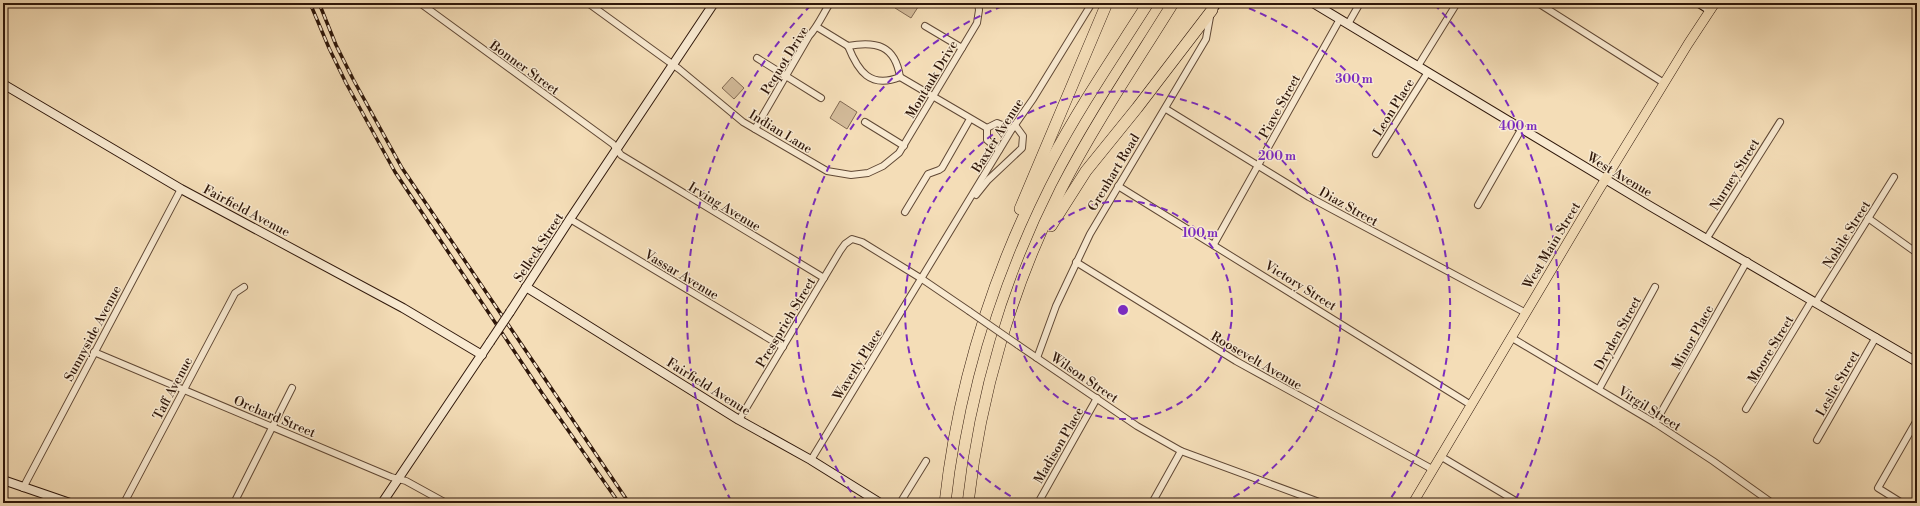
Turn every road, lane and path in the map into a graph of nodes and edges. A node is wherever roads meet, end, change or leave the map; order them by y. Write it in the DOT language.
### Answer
graph roads {
  1 [pos="420,3"];
  2 [pos="588,3"];
  3 [pos="714,3"];
  4 [pos="830,3"];
  5 [pos="978,3"];
  6 [pos="1092,3"];
  7 [pos="1107,3"];
  8 [pos="1148,3"];
  9 [pos="1174,3"];
  10 [pos="1313,3"];
  11 [pos="1360,3"];
  12 [pos="1457,3"];
  13 [pos="1538,3"];
  14 [pos="1699,3"];
  15 [pos="1215,6"];
  16 [pos="1712,7"];
  17 [pos="1344,22"];
  18 [pos="925,26"];
  19 [pos="817,27"];
  20 [pos="848,46"];
  21 [pos="962,48"];
  22 [pos="756,58"];
  23 [pos="673,65"];
  24 [pos="1418,66"];
  25 [pos="1428,72"];
  26 [pos="786,76"];
  27 [pos="900,77"];
  28 [pos="1664,83"];
  29 [pos="3,84"];
  30 [pos="934,97"];
  31 [pos="821,98"];
  32 [pos="1166,109"];
  33 [pos="970,119"];
  34 [pos="866,122"];
  35 [pos="1780,122"];
  36 [pos="1014,127"];
  37 [pos="987,128"];
  38 [pos="1522,128"];
  39 [pos="755,129"];
  40 [pos="904,146"];
  41 [pos="617,149"];
  42 [pos="999,150"];
  43 [pos="1376,154"];
  44 [pos="891,161"];
  45 [pos="1259,166"];
  46 [pos="1894,177"];
  47 [pos="1606,179"];
  48 [pos="1118,186"];
  49 [pos="181,189"];
  50 [pos="1478,205"];
  51 [pos="964,210"];
  52 [pos="905,212"];
  53 [pos="1868,218"];
  54 [pos="570,219"];
  55 [pos="1707,238"];
  56 [pos="852,239"];
  57 [pos="1214,244"];
  58 [pos="1917,254"];
  59 [pos="1747,261"];
  60 [pos="1076,262"];
  61 [pos="1028,263"];
  62 [pos="824,278"];
  63 [pos="922,279"];
  64 [pos="997,282"];
  65 [pos="244,287"];
  66 [pos="526,287"];
  67 [pos="1655,287"];
  68 [pos="1814,300"];
  69 [pos="1526,313"];
  70 [pos="1876,337"];
  71 [pos="1512,338"];
  72 [pos="783,347"];
  73 [pos="94,352"];
  74 [pos="482,355"];
  75 [pos="1037,358"];
  76 [pos="1917,362"];
  77 [pos="292,388"];
  78 [pos="184,389"];
  79 [pos="1599,389"];
  80 [pos="1097,398"];
  81 [pos="1471,405"];
  82 [pos="1746,409"];
  83 [pos="740,420"];
  84 [pos="1917,420"];
  85 [pos="1656,423"];
  86 [pos="273,427"];
  87 [pos="1817,440"];
  88 [pos="1181,451"];
  89 [pos="1440,456"];
  90 [pos="811,460"];
  91 [pos="926,461"];
  92 [pos="1432,469"];
  93 [pos="398,479"];
  94 [pos="3,480"];
  95 [pos="24,488"];
  96 [pos="70,503"];
  97 [pos="124,503"];
  98 [pos="234,503"];
  99 [pos="382,503"];
  100 [pos="446,503"];
  101 [pos="880,503"];
  102 [pos="900,503"];
  103 [pos="945,503"];
  104 [pos="968,503"];
  105 [pos="1038,503"];
  106 [pos="1152,503"];
  107 [pos="1322,503"];
  108 [pos="1413,503"];
  109 [pos="1519,503"];
  110 [pos="1772,503"];
  111 [pos="1902,503"];
  1 -- 41 [label="street, Bonner Street"];
  2 -- 23 [label="street, Indian Lane"];
  3 -- 23 [label="main road, Selleck Street"];
  4 -- 19 [label="street, Pequot Drive"];
  5 -- 21 [label="street, Montauk Drive"];
  6 -- 36 [label="street, Baxter Avenue"];
  7 -- 64 [label="highway"];
  8 -- 64 [label="highway"];
  9 -- 61 [label="highway"];
  10 -- 17 [label="main road, West Avenue"];
  11 -- 17 [label="street, Piave Street"];
  12 -- 24 [label="street"];
  13 -- 28 [label="street"];
  14 -- 16 [label="main road"];
  15 -- 32 [label="street, Grenhart Road"];
  15 -- 61 [label="highway"];
  16 -- 28 [label="main road, West Main Street"];
  17 -- 24 [label="main road, West Avenue"];
  17 -- 45 [label="street, Piave Street"];
  18 -- 21 [label="street"];
  19 -- 20 [label="street"];
  19 -- 26 [label="street, Pequot Drive"];
  20 -- 27 [label="street"];
  20 -- 27 [label="street"];
  21 -- 30 [label="street, Montauk Drive"];
  22 -- 26 [label="street"];
  23 -- 39 [label="street, Indian Lane"];
  23 -- 41 [label="main road, Selleck Street"];
  24 -- 25 [label="main road, West Avenue"];
  25 -- 38 [label="main road, West Avenue"];
  25 -- 43 [label="street, Leon Place"];
  26 -- 31 [label="street"];
  26 -- 39 [label="street, Pequot Drive"];
  27 -- 30 [label="street"];
  28 -- 47 [label="main road, West Main Street"];
  29 -- 49 [label="main road, Fairfield Avenue"];
  30 -- 33 [label="street"];
  30 -- 40 [label="street, Montauk Drive"];
  32 -- 45 [label="street, Diaz Street"];
  32 -- 48 [label="street, Grenhart Road"];
  33 -- 37 [label="street"];
  33 -- 52 [label="street"];
  34 -- 40 [label="street"];
  35 -- 55 [label="street, Nurney Street"];
  36 -- 37 [label="street"];
  36 -- 42 [label="street, Baxter Avenue"];
  36 -- 51 [label="street"];
  37 -- 42 [label="street"];
  38 -- 47 [label="main road, West Avenue"];
  38 -- 50 [label="street"];
  39 -- 44 [label="street, Indian Lane"];
  40 -- 44 [label="street, Montauk Drive"];
  41 -- 54 [label="main road, Selleck Street"];
  41 -- 62 [label="street, Irving Avenue"];
  42 -- 51 [label="street, Baxter Avenue"];
  45 -- 57 [label="street, Piave Street"];
  45 -- 69 [label="street, Diaz Street"];
  46 -- 53 [label="street, Nobile Street"];
  47 -- 55 [label="main road, West Avenue"];
  47 -- 69 [label="main road, West Main Street"];
  48 -- 57 [label="street, Victory Street"];
  48 -- 60 [label="street, Grenhart Road"];
  49 -- 73 [label="street, Sunnyside Avenue"];
  49 -- 74 [label="main road, Fairfield Avenue"];
  51 -- 63 [label="street, Baxter Avenue"];
  53 -- 58 [label="street"];
  53 -- 68 [label="street, Nobile Street"];
  54 -- 66 [label="main road, Selleck Street"];
  54 -- 72 [label="street, Vassar Avenue"];
  55 -- 59 [label="main road, West Avenue"];
  56 -- 62 [label="street, Pressprich Street"];
  56 -- 63 [label="street, Wilson Street"];
  57 -- 81 [label="street, Victory Street"];
  59 -- 68 [label="main road, West Avenue"];
  59 -- 85 [label="street, Minor Place"];
  60 -- 75 [label="street, Grenhart Road"];
  60 -- 92 [label="street, Roosevelt Avenue"];
  61 -- 104 [label="highway"];
  62 -- 72 [label="street, Pressprich Street"];
  63 -- 75 [label="street, Wilson Street, bridge"];
  63 -- 90 [label="street, Waverly Place"];
  64 -- 103 [label="highway"];
  65 -- 78 [label="street, Taff Avenue"];
  66 -- 74 [label="main road, Selleck Street, bridge"];
  66 -- 83 [label="main road, Fairfield Avenue"];
  67 -- 79 [label="street, Dryden Street"];
  68 -- 70 [label="main road, West Avenue"];
  68 -- 82 [label="street, Moore Street"];
  69 -- 71 [label="main road, West Main Street"];
  70 -- 76 [label="main road, West Avenue"];
  70 -- 87 [label="street, Leslie Street"];
  71 -- 79 [label="street, Virgil Street"];
  71 -- 81 [label="main road, West Main Street"];
  72 -- 83 [label="street, Pressprich Street"];
  73 -- 78 [label="street, Orchard Street"];
  73 -- 95 [label="street, Sunnyside Avenue"];
  74 -- 93 [label="main road, Selleck Street"];
  75 -- 80 [label="street, Wilson Street"];
  77 -- 86 [label="street"];
  78 -- 86 [label="street, Orchard Street"];
  78 -- 97 [label="street, Taff Avenue"];
  79 -- 85 [label="street, Virgil Street"];
  80 -- 88 [label="street, Wilson Street"];
  80 -- 105 [label="street, Madison Place"];
  81 -- 89 [label="main road, West Main Street"];
  83 -- 90 [label="main road, Fairfield Avenue"];
  84 -- 111 [label="street"];
  85 -- 110 [label="street, Virgil Street"];
  86 -- 93 [label="street, Orchard Street"];
  86 -- 98 [label="street"];
  88 -- 106 [label="street"];
  88 -- 107 [label="street, Wilson Street"];
  89 -- 92 [label="main road, West Main Street"];
  89 -- 109 [label="street"];
  90 -- 101 [label="main road, Fairfield Avenue"];
  91 -- 102 [label="street"];
  92 -- 108 [label="main road, West Main Street"];
  93 -- 99 [label="main road, Selleck Street"];
  93 -- 100 [label="street, Orchard Street"];
  94 -- 95 [label="main road"];
  95 -- 96 [label="main road"];
}
